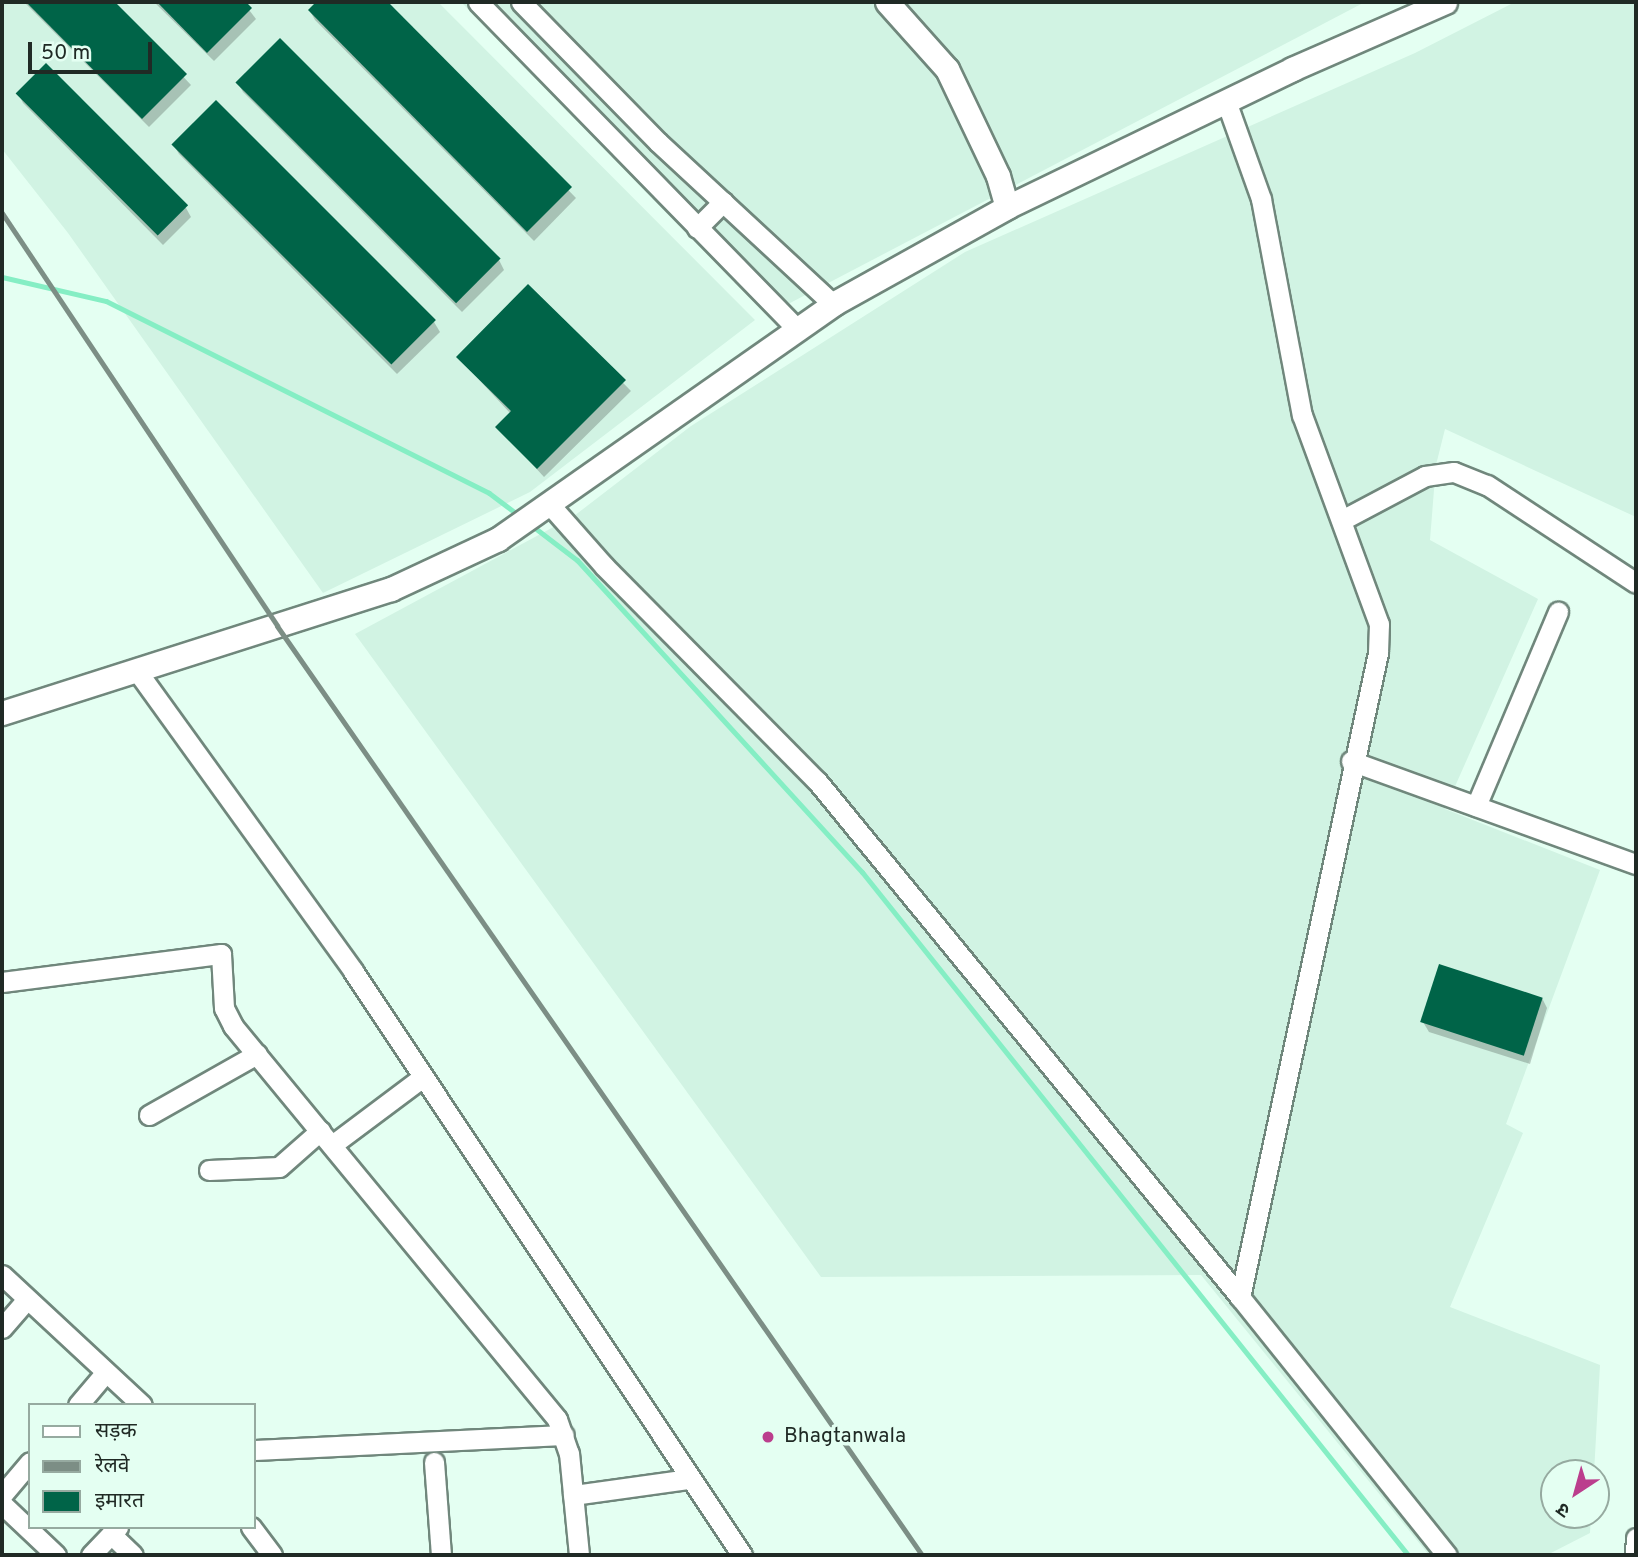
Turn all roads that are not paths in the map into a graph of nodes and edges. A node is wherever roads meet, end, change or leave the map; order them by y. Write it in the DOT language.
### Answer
graph roads {
  1 [pos="478,2"];
  2 [pos="520,2"];
  3 [pos="887,2"];
  4 [pos="1446,2"];
  5 [pos="1226,101"];
  6 [pos="723,202"];
  7 [pos="1007,207"];
  8 [pos="697,228"];
  9 [pos="833,304"];
  10 [pos="796,328"];
  11 [pos="546,508"];
  12 [pos="1342,520"];
  13 [pos="1636,583"];
  14 [pos="1558,612"];
  15 [pos="137,671"];
  16 [pos="2,713"];
  17 [pos="1351,761"];
  18 [pos="1476,806"];
  19 [pos="1636,864"];
  20 [pos="2,982"];
  21 [pos="257,1054"];
  22 [pos="423,1077"];
  23 [pos="149,1115"];
  24 [pos="326,1138"];
  25 [pos="209,1170"];
  26 [pos="2,1275"];
  27 [pos="1240,1297"];
  28 [pos="27,1299"];
  29 [pos="2,1328"];
  30 [pos="106,1372"];
  31 [pos="80,1403"];
  32 [pos="140,1403"];
  33 [pos="564,1435"];
  34 [pos="256,1450"];
  35 [pos="434,1462"];
  36 [pos="28,1464"];
  37 [pos="689,1479"];
  38 [pos="2,1495"];
  39 [pos="573,1495"];
  40 [pos="2,1504"];
  41 [pos="28,1529"];
  42 [pos="28,1529"];
  43 [pos="252,1529"];
  44 [pos="115,1531"];
  45 [pos="1636,1538"];
  46 [pos="56,1555"];
  47 [pos="90,1555"];
  48 [pos="133,1555"];
  49 [pos="272,1555"];
  50 [pos="441,1555"];
  51 [pos="579,1555"];
  52 [pos="742,1555"];
  53 [pos="1447,1555"];
  54 [pos="1635,1555"];
  1 -- 8 [label="street"];
  2 -- 6 [label="street"];
  3 -- 7 [label="street"];
  4 -- 5 [label="street"];
  5 -- 7 [label="street"];
  5 -- 12 [label="street"];
  6 -- 8 [label="street"];
  6 -- 9 [label="street"];
  7 -- 9 [label="street"];
  8 -- 10 [label="street"];
  9 -- 10 [label="street"];
  10 -- 11 [label="street"];
  11 -- 15 [label="street"];
  11 -- 27 [label="street"];
  12 -- 13 [label="street"];
  12 -- 17 [label="street"];
  14 -- 18 [label="street"];
  15 -- 16 [label="street"];
  15 -- 22 [label="street"];
  17 -- 18 [label="street"];
  17 -- 27 [label="street"];
  18 -- 19 [label="street"];
  20 -- 21 [label="street"];
  21 -- 23 [label="street"];
  21 -- 24 [label="street"];
  22 -- 24 [label="street"];
  22 -- 37 [label="street"];
  24 -- 25 [label="street"];
  24 -- 33 [label="street"];
  26 -- 28 [label="street"];
  27 -- 53 [label="street"];
  28 -- 29 [label="street"];
  28 -- 30 [label="street"];
  30 -- 31 [label="street"];
  30 -- 32 [label="street"];
  33 -- 34 [label="street"];
  33 -- 39 [label="street"];
  35 -- 50 [label="street"];
  36 -- 38 [label="street"];
  37 -- 39 [label="street"];
  37 -- 52 [label="street"];
  39 -- 51 [label="street"];
  40 -- 41 [label="street"];
  42 -- 46 [label="street"];
  43 -- 49 [label="street"];
  44 -- 47 [label="street"];
  44 -- 48 [label="street"];
  45 -- 54 [label="street"];
}
